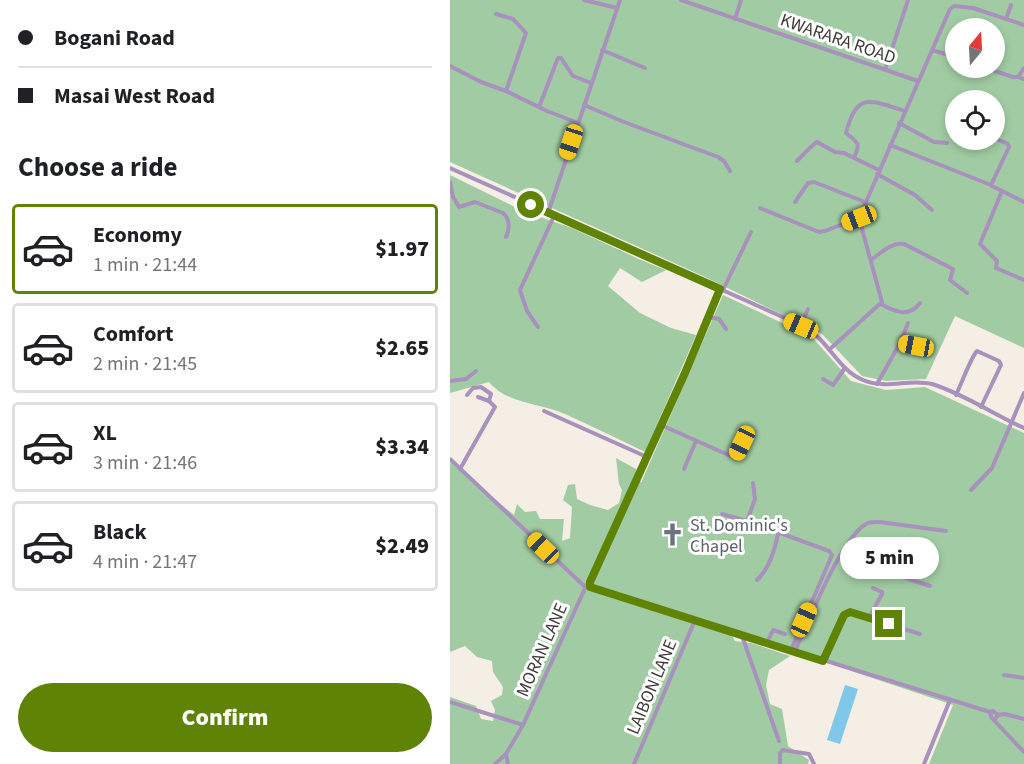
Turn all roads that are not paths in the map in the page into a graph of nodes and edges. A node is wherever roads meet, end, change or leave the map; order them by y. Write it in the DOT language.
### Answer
graph roads {
  1 [pos="584,0"];
  2 [pos="620,0"];
  3 [pos="681,0"];
  4 [pos="741,0"];
  5 [pos="908,0"];
  6 [pos="1011,4"];
  7 [pos="617,8"];
  8 [pos="496,14"];
  9 [pos="735,19"];
  10 [pos="1006,19"];
  11 [pos="1024,25"];
  12 [pos="602,50"];
  13 [pos="932,50"];
  14 [pos="945,54"];
  15 [pos="450,66"];
  16 [pos="645,68"];
  17 [pos="1024,68"];
  18 [pos="885,70"];
  19 [pos="1005,73"];
  20 [pos="1018,77"];
  21 [pos="1024,79"];
  22 [pos="918,81"];
  23 [pos="591,83"];
  24 [pos="506,91"];
  25 [pos="584,105"];
  26 [pos="539,107"];
  27 [pos="905,111"];
  28 [pos="578,123"];
  29 [pos="899,123"];
  30 [pos="945,143"];
  31 [pos="1005,143"];
  32 [pos="890,145"];
  33 [pos="854,158"];
  34 [pos="797,161"];
  35 [pos="450,168"];
  36 [pos="730,171"];
  37 [pos="878,172"];
  38 [pos="450,182"];
  39 [pos="991,186"];
  40 [pos="1002,191"];
  41 [pos="795,202"];
  42 [pos="865,202"];
  43 [pos="1024,202"];
  44 [pos="760,208"];
  45 [pos="932,210"];
  46 [pos="548,213"];
  47 [pos="554,216"];
  48 [pos="859,218"];
  49 [pos="751,232"];
  50 [pos="507,237"];
  51 [pos="871,260"];
  52 [pos="1024,280"];
  53 [pos="722,290"];
  54 [pos="967,293"];
  55 [pos="920,303"];
  56 [pos="881,304"];
  57 [pos="808,309"];
  58 [pos="709,317"];
  59 [pos="908,323"];
  60 [pos="801,326"];
  61 [pos="538,327"];
  62 [pos="726,328"];
  63 [pos="900,343"];
  64 [pos="830,349"];
  65 [pos="932,349"];
  66 [pos="845,368"];
  67 [pos="476,371"];
  68 [pos="823,380"];
  69 [pos="450,381"];
  70 [pos="877,384"];
  71 [pos="1024,393"];
  72 [pos="467,395"];
  73 [pos="956,395"];
  74 [pos="478,397"];
  75 [pos="489,401"];
  76 [pos="981,407"];
  77 [pos="544,411"];
  78 [pos="1011,422"];
  79 [pos="661,425"];
  80 [pos="1024,428"];
  81 [pos="748,430"];
  82 [pos="696,441"];
  83 [pos="647,456"];
  84 [pos="450,459"];
  85 [pos="460,468"];
  86 [pos="684,469"];
  87 [pos="753,483"];
  88 [pos="971,490"];
  89 [pos="722,514"];
  90 [pos="747,521"];
  91 [pos="946,531"];
  92 [pos="778,534"];
  93 [pos="840,556"];
  94 [pos="757,580"];
  95 [pos="588,586"];
  96 [pos="930,586"];
  97 [pos="873,588"];
  98 [pos="869,618"];
  99 [pos="695,620"];
  100 [pos="784,634"];
  101 [pos="920,634"];
  102 [pos="742,636"];
  103 [pos="767,642"];
  104 [pos="793,651"];
  105 [pos="823,661"];
  106 [pos="1004,675"];
  107 [pos="1024,678"];
  108 [pos="951,700"];
  109 [pos="450,702"];
  110 [pos="996,717"];
  111 [pos="1024,719"];
  112 [pos="523,725"];
  113 [pos="779,741"];
  114 [pos="1024,752"];
  115 [pos="506,754"];
  116 [pos="780,763"];
  117 [pos="495,764"];
  118 [pos="508,764"];
  119 [pos="634,764"];
  120 [pos="814,764"];
  121 [pos="924,764"];
  1 -- 7 [label="street"];
  2 -- 7 [label="street"];
  3 -- 9 [label="street, KWARARA ROAD"];
  4 -- 9 [label="street"];
  5 -- 18 [label="street"];
  6 -- 10 [label="street"];
  7 -- 12 [label="street"];
  8 -- 24 [label="street"];
  9 -- 18 [label="street, KWARARA ROAD"];
  10 -- 11 [label="street"];
  10 -- 13 [label="street"];
  12 -- 16 [label="street"];
  12 -- 23 [label="street"];
  13 -- 14 [label="street"];
  13 -- 22 [label="street"];
  15 -- 24 [label="street"];
  17 -- 20 [label="street"];
  18 -- 22 [label="street, KWARARA ROAD"];
  19 -- 20 [label="street"];
  20 -- 21 [label="street"];
  22 -- 27 [label="street"];
  23 -- 25 [label="street"];
  23 -- 26 [label="street"];
  24 -- 26 [label="street"];
  25 -- 28 [label="street"];
  25 -- 36 [label="street"];
  26 -- 28 [label="street"];
  27 -- 29 [label="street"];
  27 -- 33 [label="street"];
  28 -- 46 [label="street"];
  29 -- 30 [label="street"];
  29 -- 32 [label="street"];
  31 -- 39 [label="street"];
  32 -- 37 [label="street"];
  32 -- 39 [label="street"];
  33 -- 34 [label="street"];
  33 -- 37 [label="street"];
  35 -- 46 [label="street"];
  37 -- 42 [label="street"];
  37 -- 45 [label="street"];
  38 -- 50 [label="street"];
  39 -- 40 [label="street"];
  40 -- 43 [label="street"];
  40 -- 52 [label="street"];
  41 -- 42 [label="street"];
  42 -- 48 [label="street"];
  44 -- 48 [label="street"];
  46 -- 47 [label="street"];
  47 -- 53 [label="street"];
  47 -- 61 [label="street"];
  48 -- 51 [label="street"];
  49 -- 53 [label="street, MORAN LANE"];
  51 -- 54 [label="street"];
  51 -- 56 [label="street"];
  53 -- 58 [label="street, MORAN LANE"];
  53 -- 60 [label="street"];
  55 -- 56 [label="street"];
  56 -- 64 [label="street"];
  57 -- 60 [label="street"];
  58 -- 62 [label="street"];
  58 -- 79 [label="street, MORAN LANE"];
  59 -- 63 [label="street"];
  60 -- 64 [label="street"];
  63 -- 65 [label="street"];
  63 -- 70 [label="street"];
  64 -- 66 [label="street"];
  66 -- 68 [label="street"];
  66 -- 70 [label="street"];
  67 -- 69 [label="street"];
  70 -- 73 [label="street"];
  71 -- 78 [label="street"];
  72 -- 75 [label="street"];
  73 -- 76 [label="street"];
  73 -- 76 [label="street"];
  74 -- 75 [label="street"];
  75 -- 85 [label="street"];
  76 -- 78 [label="street"];
  77 -- 83 [label="street"];
  78 -- 80 [label="street"];
  78 -- 88 [label="street"];
  79 -- 82 [label="street"];
  79 -- 83 [label="street, MORAN LANE"];
  81 -- 82 [label="street"];
  82 -- 86 [label="street"];
  83 -- 95 [label="street, MORAN LANE"];
  84 -- 85 [label="street"];
  85 -- 95 [label="street"];
  87 -- 90 [label="street"];
  89 -- 90 [label="street"];
  90 -- 92 [label="street"];
  91 -- 93 [label="street"];
  92 -- 94 [label="street"];
  92 -- 104 [label="street"];
  93 -- 96 [label="street"];
  93 -- 104 [label="street"];
  95 -- 99 [label="street"];
  95 -- 112 [label="street, MORAN LANE"];
  97 -- 98 [label="street"];
  98 -- 101 [label="street"];
  98 -- 105 [label="street"];
  99 -- 102 [label="street"];
  99 -- 119 [label="street, LAIBON LANE"];
  100 -- 103 [label="street"];
  102 -- 103 [label="street"];
  102 -- 113 [label="street"];
  103 -- 104 [label="street"];
  104 -- 105 [label="street"];
  105 -- 108 [label="street"];
  106 -- 107 [label="street"];
  108 -- 110 [label="street"];
  108 -- 121 [label="street"];
  109 -- 112 [label="street, MORAN LANE"];
  110 -- 111 [label="street"];
  110 -- 114 [label="street"];
  112 -- 115 [label="street, MORAN LANE"];
  115 -- 117 [label="street, MORAN LANE"];
  115 -- 118 [label="street"];
  116 -- 120 [label="street"];
}
